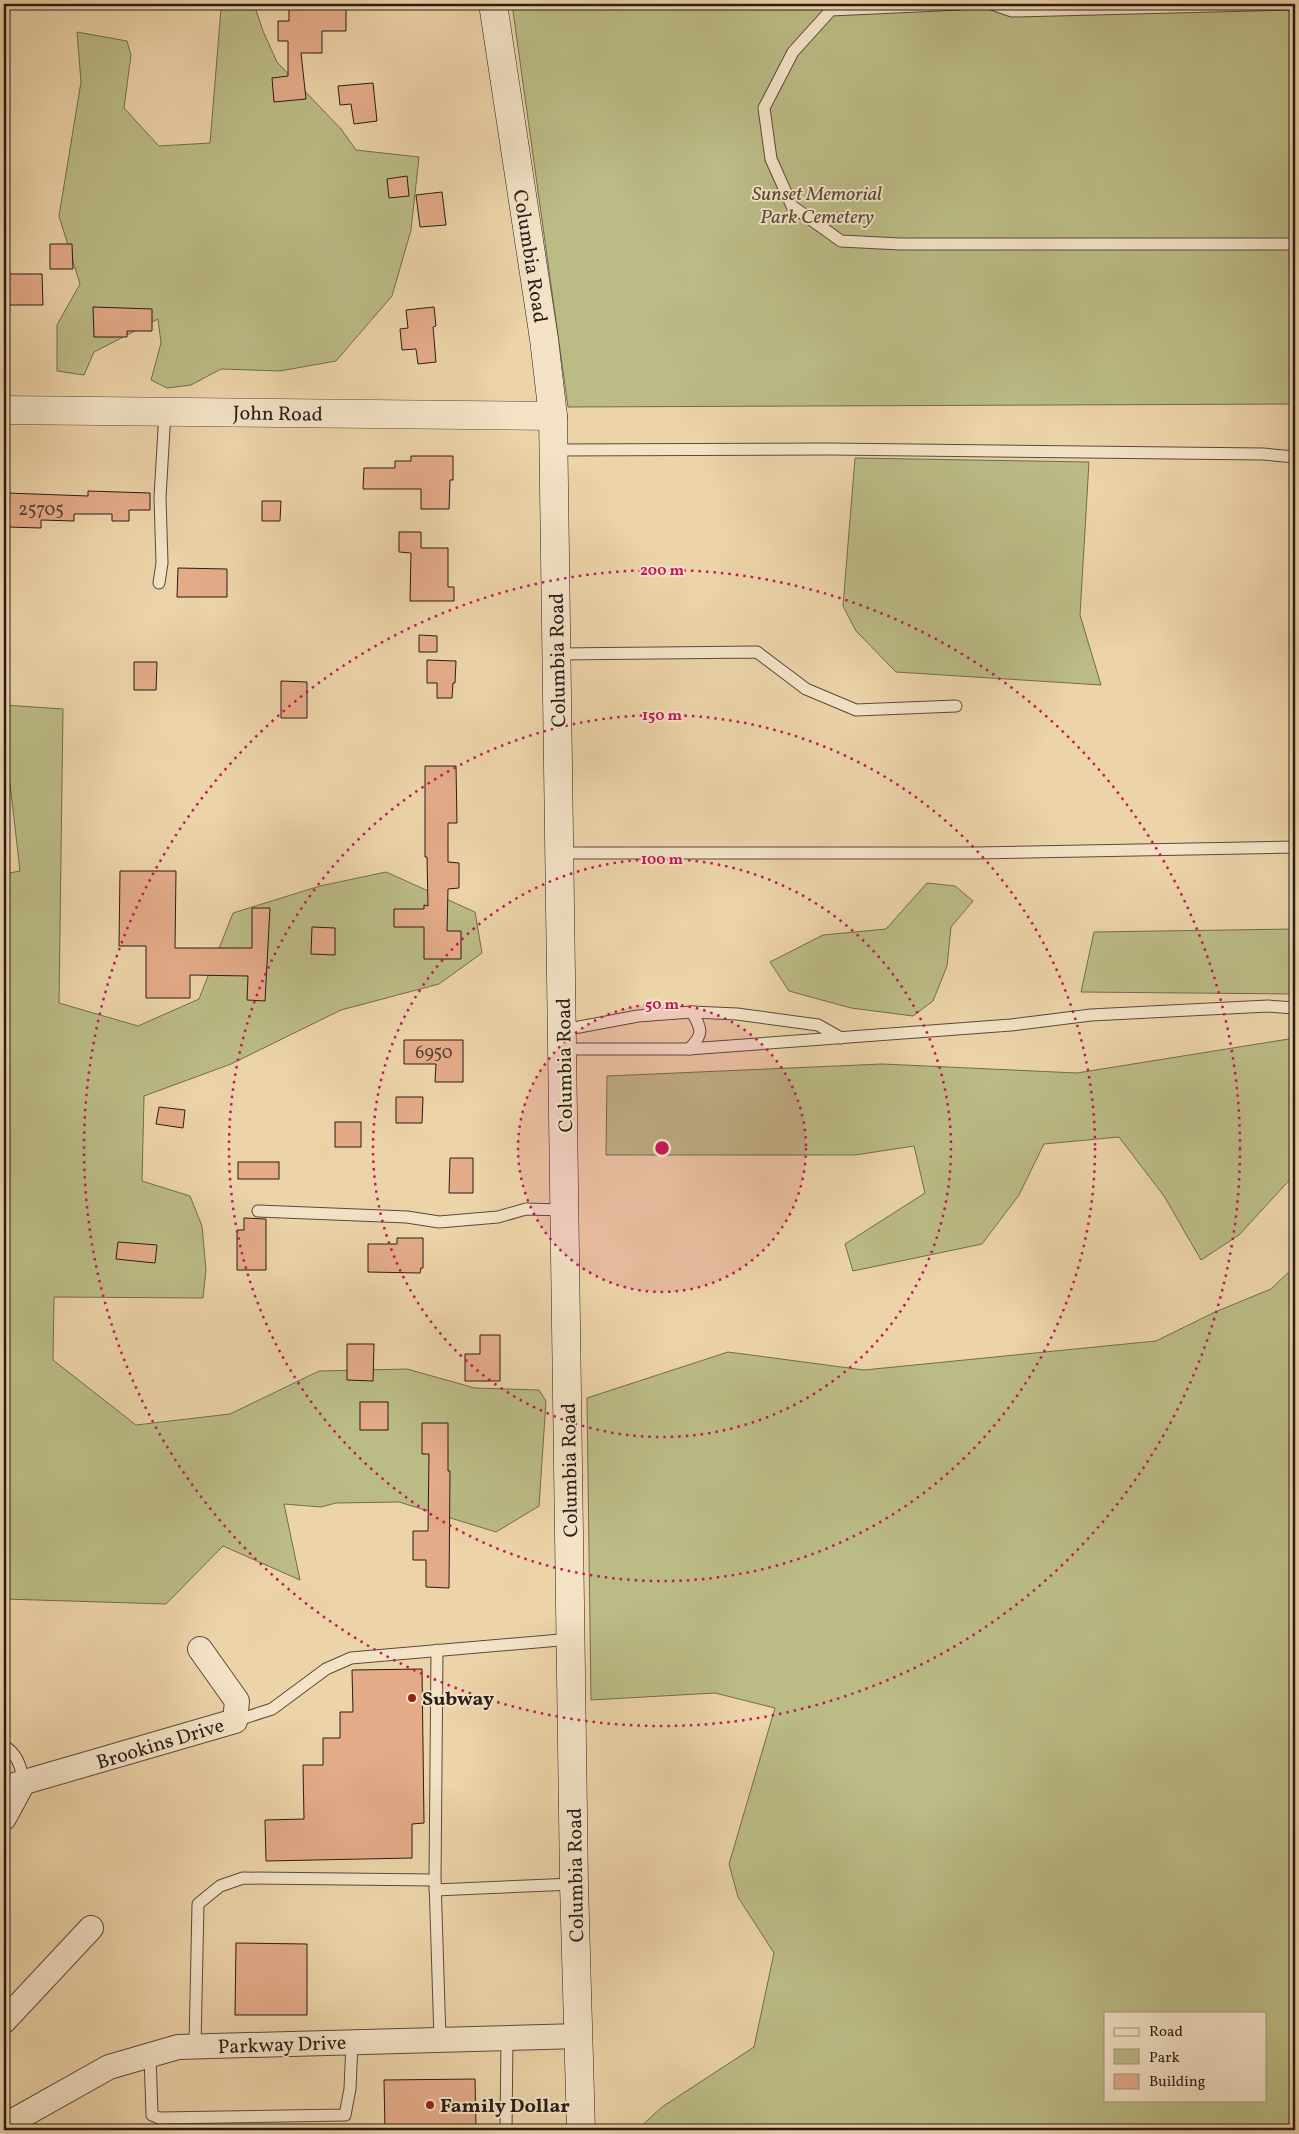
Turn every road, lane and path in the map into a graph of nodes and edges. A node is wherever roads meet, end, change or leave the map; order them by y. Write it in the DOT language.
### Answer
graph roads {
  1 [pos="493,4"];
  2 [pos="960,4"];
  3 [pos="992,4"];
  4 [pos="1295,4"];
  5 [pos="1295,244"];
  6 [pos="4,410"];
  7 [pos="165,412"];
  8 [pos="553,416"];
  9 [pos="553,450"];
  10 [pos="1295,458"];
  11 [pos="160,583"];
  12 [pos="557,654"];
  13 [pos="956,706"];
  14 [pos="1295,847"];
  15 [pos="560,853"];
  16 [pos="1295,1008"];
  17 [pos="692,1012"];
  18 [pos="843,1038"];
  19 [pos="563,1039"];
  20 [pos="689,1049"];
  21 [pos="566,1210"];
  22 [pos="258,1211"];
  23 [pos="572,1639"];
  24 [pos="200,1649"];
  25 [pos="437,1650"];
  26 [pos="235,1721"];
  27 [pos="4,1746"];
  28 [pos="13,1786"];
  29 [pos="4,1818"];
  30 [pos="574,1884"];
  31 [pos="435,1885"];
  32 [pos="91,1928"];
  33 [pos="4,2021"];
  34 [pos="579,2036"];
  35 [pos="507,2038"];
  36 [pos="440,2039"];
  37 [pos="352,2042"];
  38 [pos="195,2046"];
  39 [pos="150,2055"];
  40 [pos="4,2126"];
  41 [pos="506,2130"];
  42 [pos="581,2130"];
  1 -- 8 [label="main road, Columbia Road"];
  2 -- 5 [label="lane"];
  3 -- 4 [label="lane"];
  6 -- 7 [label="main road, John Road"];
  7 -- 8 [label="main road, John Road"];
  7 -- 11 [label="lane"];
  8 -- 9 [label="main road, Columbia Road"];
  9 -- 10 [label="lane"];
  9 -- 12 [label="main road, Columbia Road"];
  12 -- 13 [label="lane"];
  12 -- 15 [label="main road, Columbia Road"];
  14 -- 15 [label="lane"];
  15 -- 19 [label="main road, Columbia Road"];
  16 -- 18 [label="lane"];
  17 -- 18 [label="lane"];
  17 -- 19 [label="lane"];
  17 -- 20 [label="lane"];
  18 -- 20 [label="lane"];
  19 -- 20 [label="lane"];
  19 -- 21 [label="main road, Columbia Road"];
  21 -- 22 [label="lane"];
  21 -- 23 [label="main road, Columbia Road"];
  23 -- 25 [label="lane"];
  23 -- 30 [label="main road, Columbia Road"];
  24 -- 26 [label="street, Brookins Drive"];
  25 -- 26 [label="lane"];
  25 -- 31 [label="lane"];
  26 -- 28 [label="street, Brookins Drive"];
  27 -- 28 [label="lane"];
  28 -- 29 [label="street"];
  30 -- 31 [label="lane"];
  30 -- 34 [label="main road, Columbia Road"];
  31 -- 36 [label="lane"];
  31 -- 38 [label="lane"];
  32 -- 33 [label="street"];
  34 -- 35 [label="street, Parkway Drive"];
  34 -- 42 [label="main road, Columbia Road"];
  35 -- 36 [label="street, Parkway Drive"];
  35 -- 41 [label="lane"];
  36 -- 37 [label="street, Parkway Drive"];
  37 -- 38 [label="street, Parkway Drive"];
  37 -- 39 [label="lane"];
  38 -- 39 [label="street, Parkway Drive"];
  39 -- 40 [label="street, Parkway Drive"];
}
